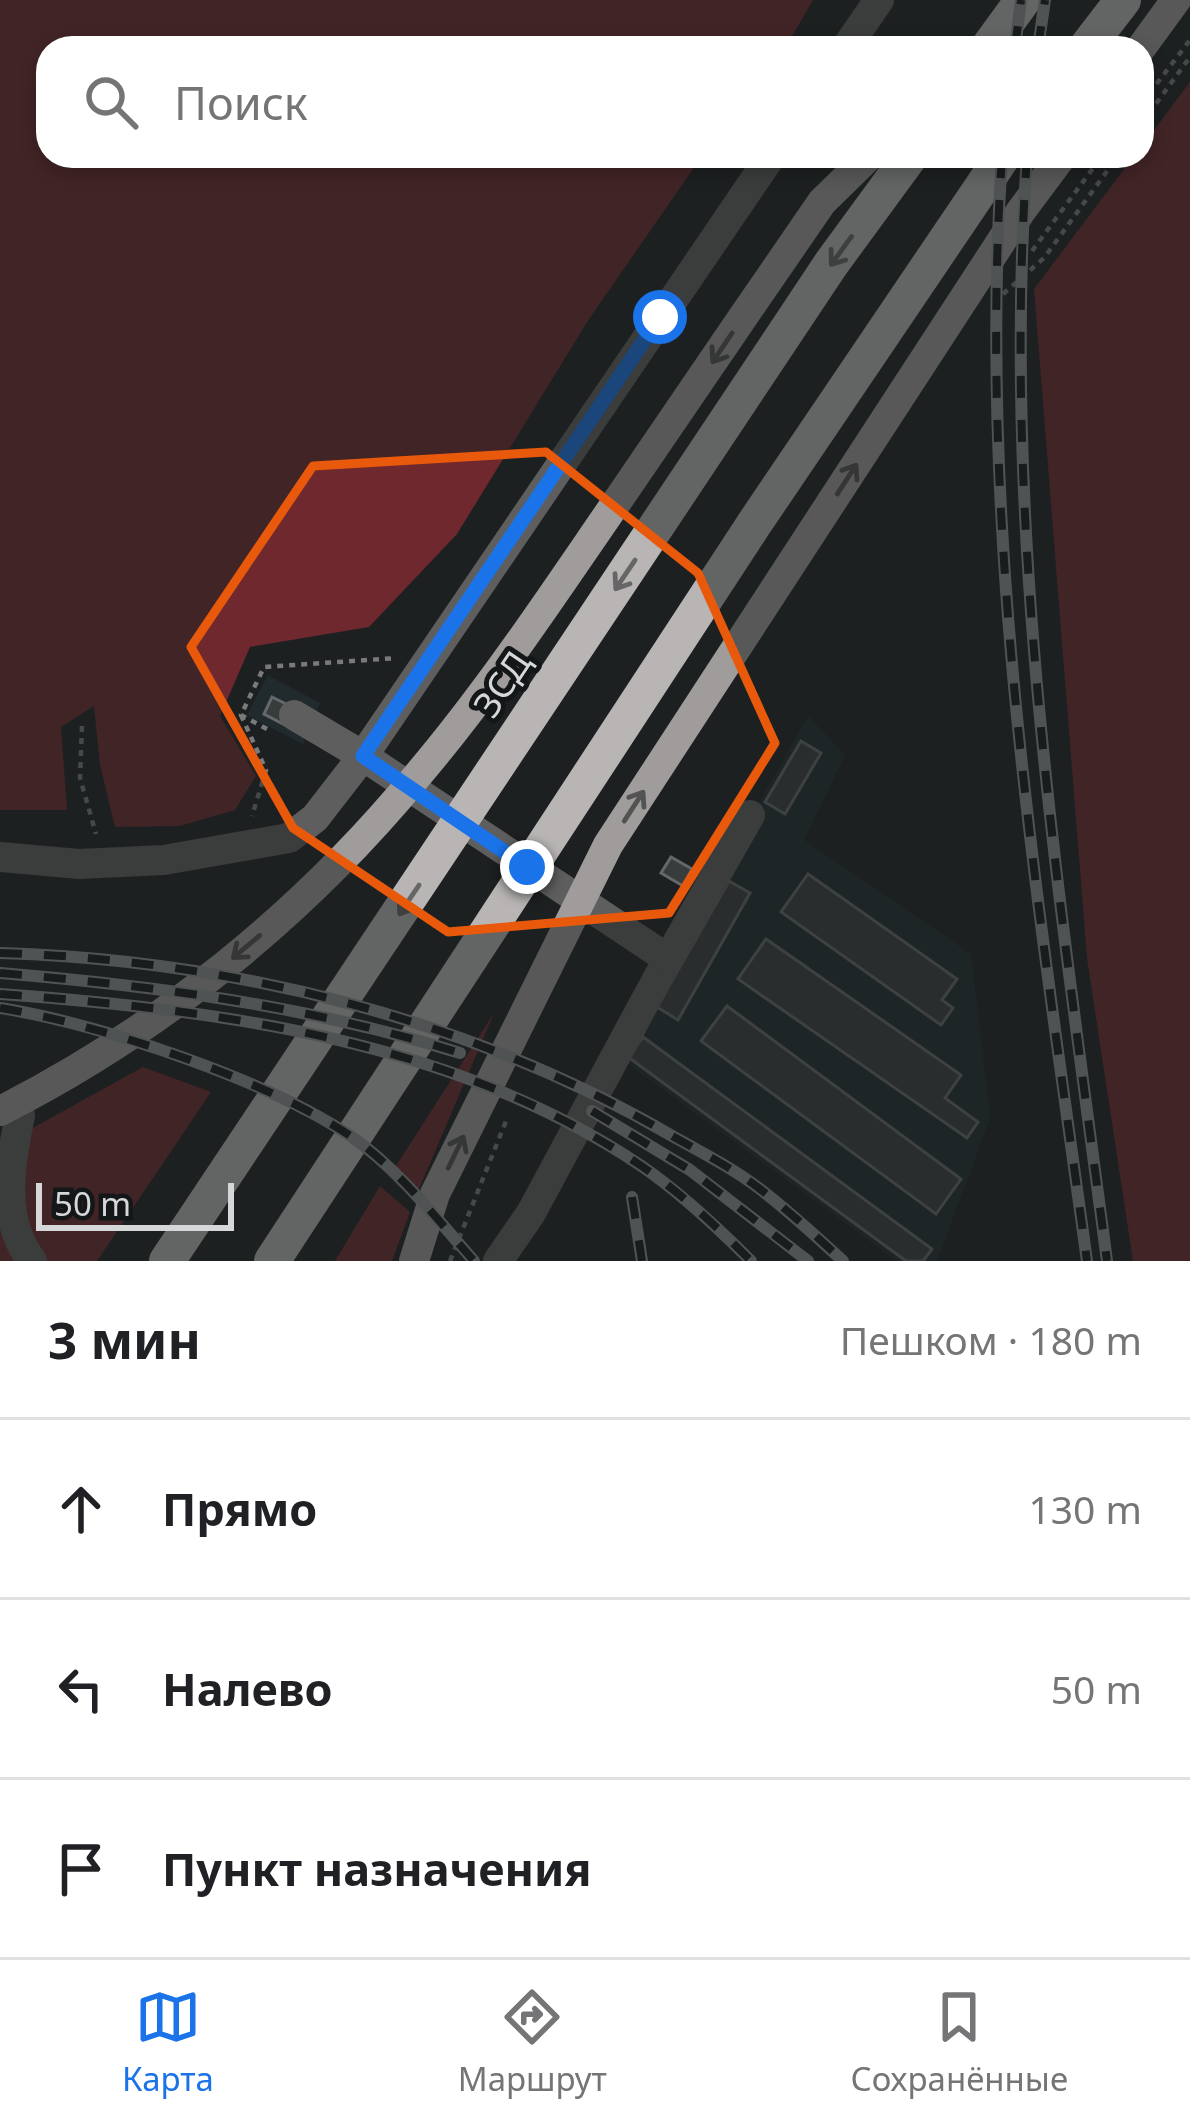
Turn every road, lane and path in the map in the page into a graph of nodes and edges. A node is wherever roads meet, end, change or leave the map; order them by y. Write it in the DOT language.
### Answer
graph roads {
  1 [pos="879,0"];
  2 [pos="1123,0"];
  3 [pos="1176,0"];
  4 [pos="854,36"];
  5 [pos="1095,36"];
  6 [pos="1150,36"];
  7 [pos="1190,40"];
  8 [pos="1190,57"];
  9 [pos="1154,87"];
  10 [pos="1154,106"];
  11 [pos="763,168"];
  12 [pos="857,168"];
  13 [pos="901,168"];
  14 [pos="995,168"];
  15 [pos="1053,168"];
  16 [pos="1093,168"];
  17 [pos="1109,168"];
  18 [pos="294,715"];
  19 [pos="242,716"];
  20 [pos="82,726"];
  21 [pos="363,756"];
  22 [pos="750,815"];
  23 [pos="241,847"];
  24 [pos="0,857"];
  25 [pos="104,863"];
  26 [pos="668,959"];
  27 [pos="10,1113"];
  28 [pos="508,1117"];
  29 [pos="32,1261"];
  30 [pos="167,1261"];
  31 [pos="272,1261"];
  32 [pos="414,1261"];
  33 [pos="450,1261"];
  34 [pos="498,1261"];
  1 -- 4 [label="street"];
  2 -- 5 [label="highway"];
  3 -- 6 [label="main road"];
  7 -- 9 [label="path"];
  8 -- 10 [label="path"];
  11 -- 21 [label="street"];
  12 -- 27 [label="main road, one-way"];
  13 -- 30 [label="highway, ЗСД, one-way"];
  14 -- 31 [label="highway"];
  32 -- 15 [label="main road, one-way"];
  16 -- 17 [label="path"];
  18 -- 21 [label="street"];
  19 -- 23 [label="path"];
  20 -- 25 [label="path"];
  21 -- 23 [label="street"];
  21 -- 26 [label="street"];
  22 -- 26 [label="street"];
  23 -- 25 [label="street"];
  24 -- 25 [label="street"];
  26 -- 34 [label="street"];
  27 -- 29 [label="street"];
  28 -- 33 [label="path"];
}
